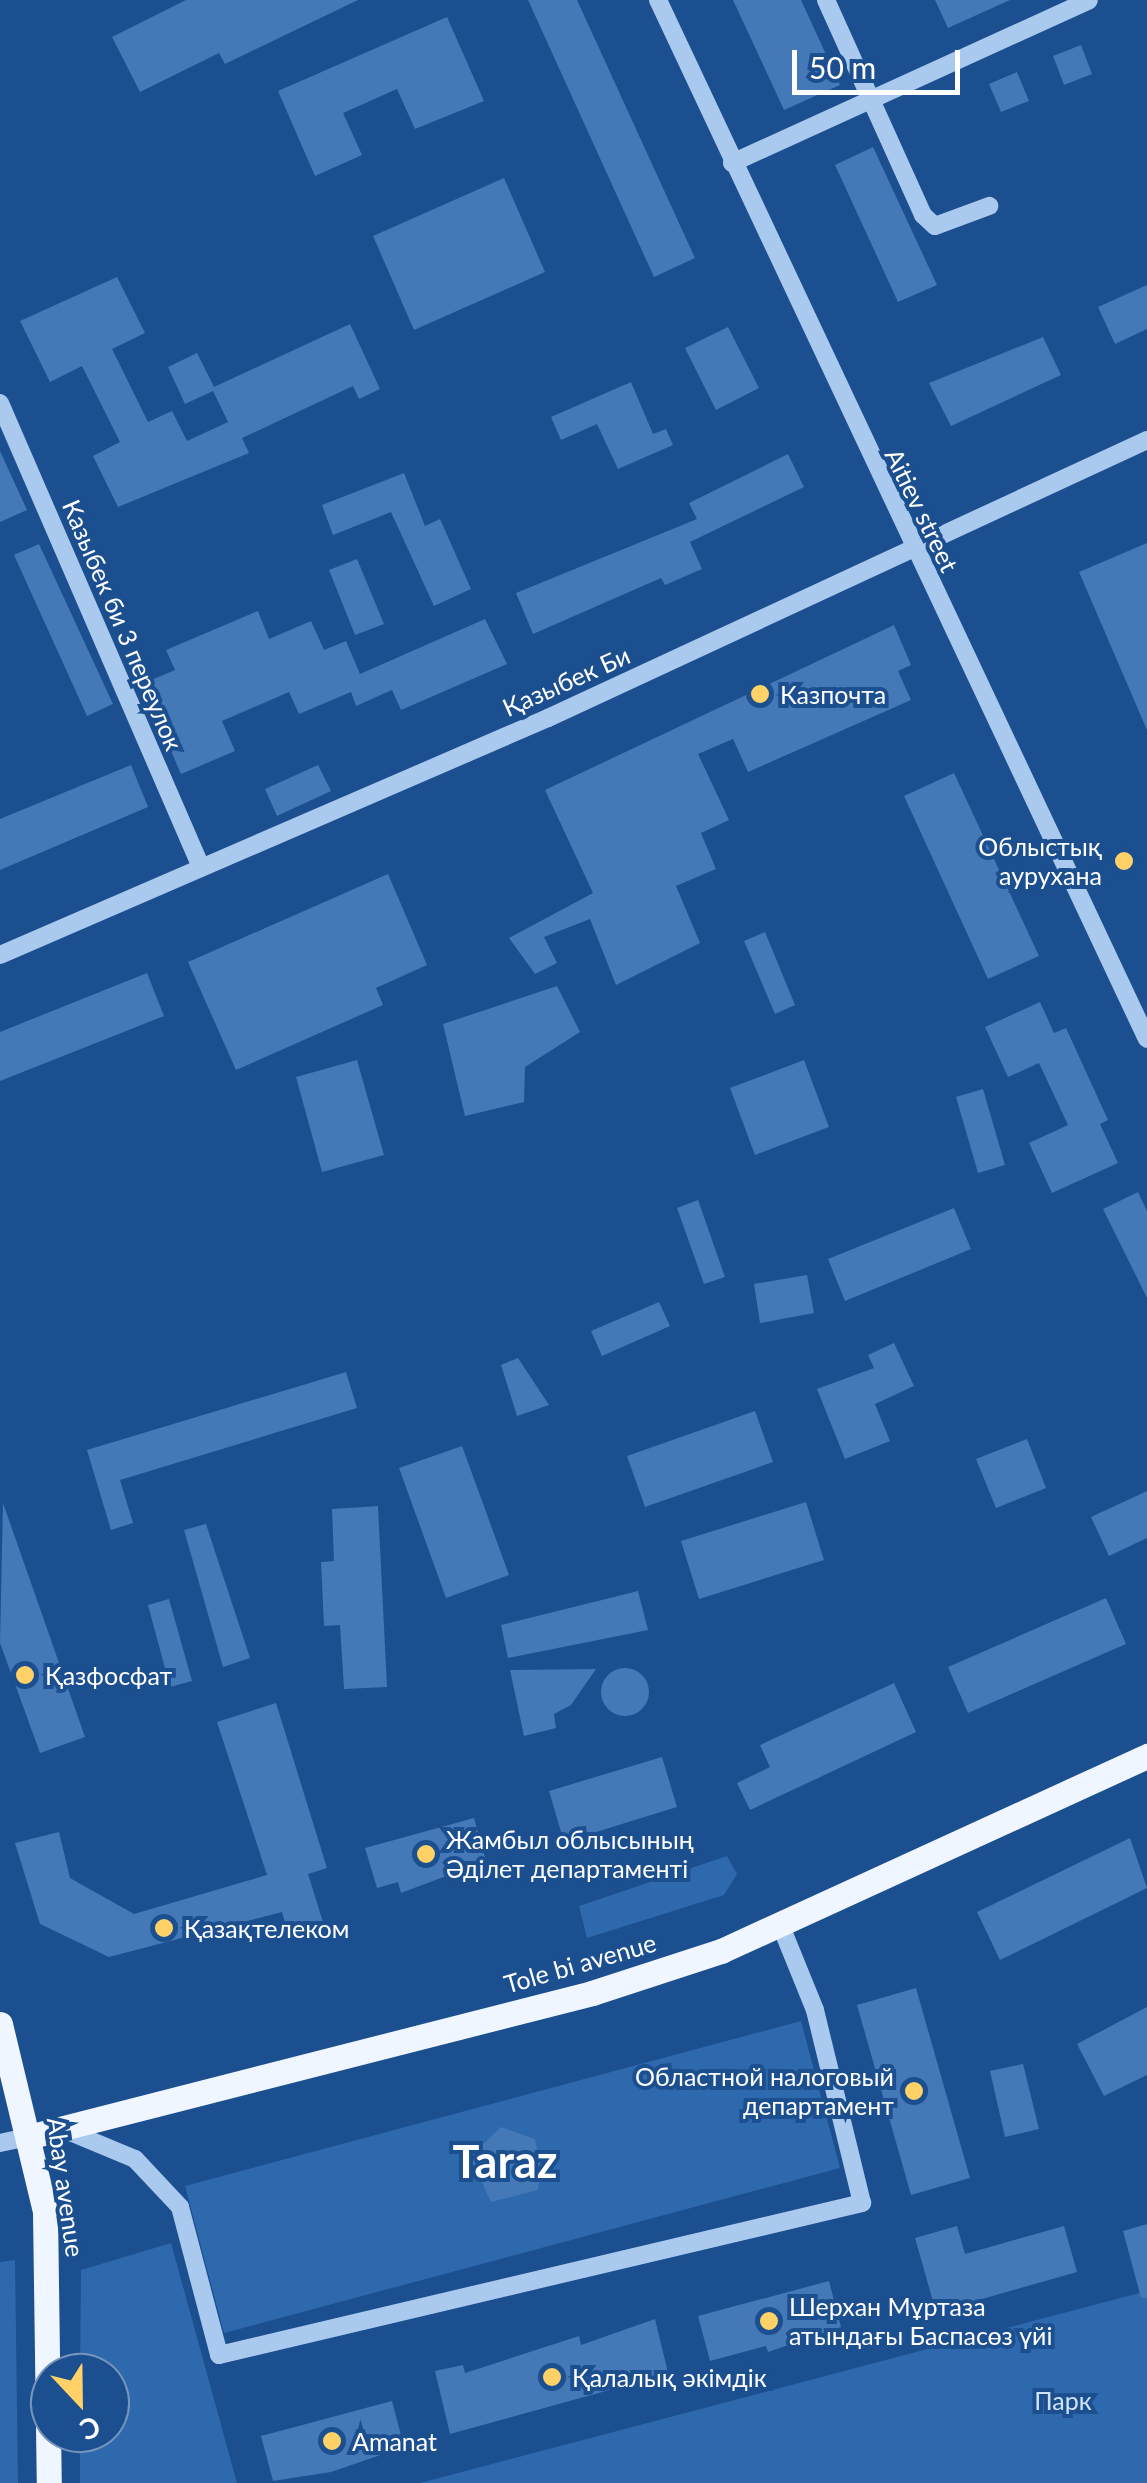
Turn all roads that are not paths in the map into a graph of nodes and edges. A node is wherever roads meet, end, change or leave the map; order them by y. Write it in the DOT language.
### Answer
graph roads {
  1 [pos="658,0"];
  2 [pos="826,0"];
  3 [pos="1090,0"];
  4 [pos="873,99"];
  5 [pos="732,163"];
  6 [pos="989,206"];
  7 [pos="0,403"];
  8 [pos="1147,440"];
  9 [pos="913,550"];
  10 [pos="201,867"];
  11 [pos="0,955"];
  12 [pos="1147,1039"];
  13 [pos="1147,1756"];
  14 [pos="780,1924"];
  15 [pos="0,2024"];
  16 [pos="63,2129"];
  17 [pos="32,2136"];
  18 [pos="0,2143"];
  19 [pos="50,2483"];
  1 -- 5 [label="street, Aitiev street"];
  2 -- 4 [label="street"];
  3 -- 4 [label="street"];
  4 -- 5 [label="street"];
  4 -- 6 [label="street"];
  5 -- 9 [label="street, Aitiev street"];
  7 -- 10 [label="street, Казыбек би 3 переулок"];
  8 -- 9 [label="street, Қазыбек Би"];
  9 -- 10 [label="street, Қазыбек Би"];
  9 -- 12 [label="street, Aitiev street"];
  10 -- 11 [label="street, Қазыбек Би"];
  13 -- 14 [label="main road, Tole bi avenue"];
  14 -- 16 [label="main road, Tole bi avenue"];
  14 -- 16 [label="street"];
  15 -- 17 [label="main road, Abay avenue"];
  16 -- 17 [label="main road, Tole bi avenue"];
  17 -- 18 [label="street, Tole bi avenue"];
  17 -- 19 [label="main road, Abay avenue"];
}
